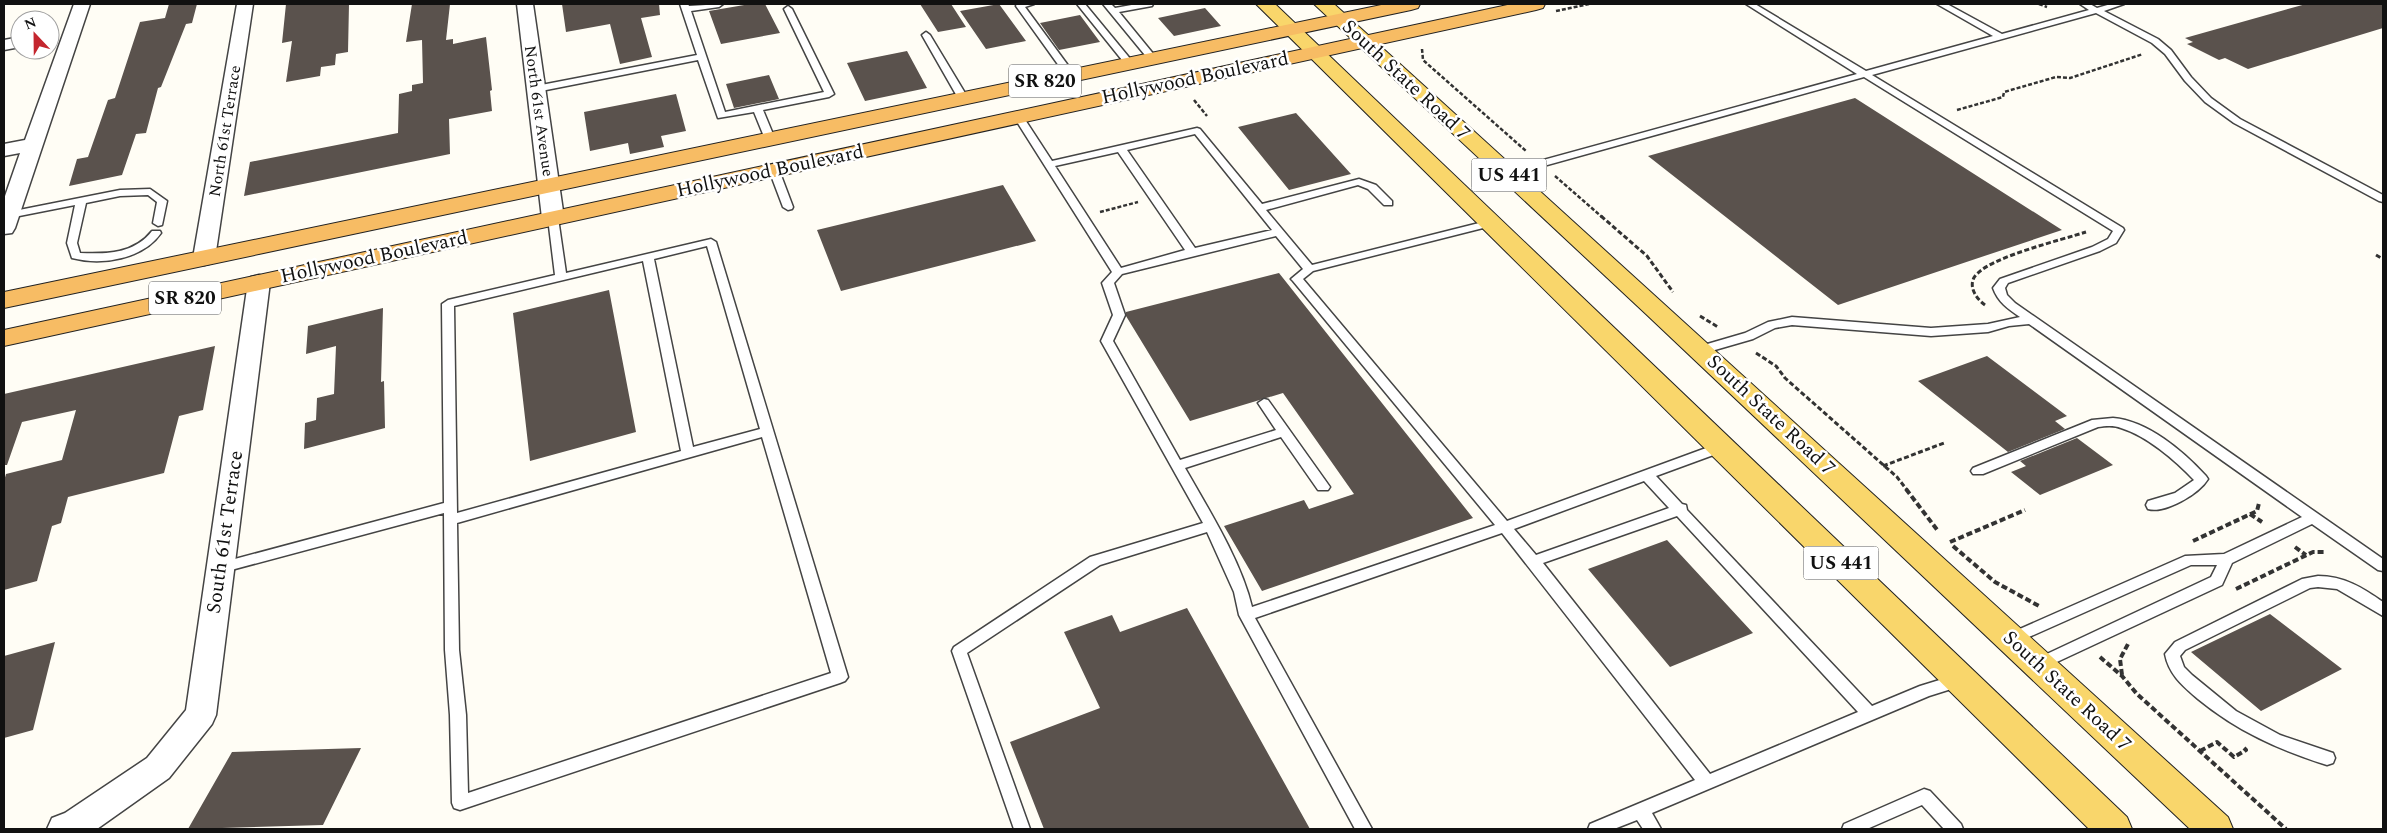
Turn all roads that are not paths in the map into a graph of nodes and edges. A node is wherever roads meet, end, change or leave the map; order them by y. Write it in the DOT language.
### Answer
graph roads {
  1 [pos="82,4"];
  2 [pos="245,4"];
  3 [pos="525,4"];
  4 [pos="719,4"];
  5 [pos="1030,4"];
  6 [pos="1081,4"];
  7 [pos="1149,4"];
  8 [pos="1265,4"];
  9 [pos="1323,4"];
  10 [pos="1411,4"];
  11 [pos="1536,4"];
  12 [pos="1750,4"];
  13 [pos="1941,4"];
  14 [pos="2084,4"];
  15 [pos="2120,4"];
  16 [pos="1138,5"];
  17 [pos="685,7"];
  18 [pos="1110,7"];
  19 [pos="788,9"];
  20 [pos="2096,10"];
  21 [pos="1339,19"];
  22 [pos="1292,29"];
  23 [pos="72,34"];
  24 [pos="926,35"];
  25 [pos="60,36"];
  26 [pos="1999,36"];
  27 [pos="1364,41"];
  28 [pos="1315,52"];
  29 [pos="700,57"];
  30 [pos="1152,58"];
  31 [pos="1129,63"];
  32 [pos="1864,73"];
  33 [pos="1070,75"];
  34 [pos="536,89"];
  35 [pos="963,98"];
  36 [pos="758,108"];
  37 [pos="1019,116"];
  38 [pos="770,139"];
  39 [pos="35,144"];
  40 [pos="1121,148"];
  41 [pos="4,150"];
  42 [pos="1050,164"];
  43 [pos="774,170"];
  44 [pos="1507,173"];
  45 [pos="550,186"];
  46 [pos="2383,200"];
  47 [pos="81,202"];
  48 [pos="1388,204"];
  49 [pos="788,207"];
  50 [pos="1260,208"];
  51 [pos="553,218"];
  52 [pos="6,221"];
  53 [pos="1491,223"];
  54 [pos="1279,232"];
  55 [pos="1192,252"];
  56 [pos="648,257"];
  57 [pos="204,258"];
  58 [pos="117,266"];
  59 [pos="1310,269"];
  60 [pos="1118,272"];
  61 [pos="561,278"];
  62 [pos="259,282"];
  63 [pos="4,300"];
  64 [pos="2032,320"];
  65 [pos="4,338"];
  66 [pos="1701,350"];
  67 [pos="1264,403"];
  68 [pos="767,431"];
  69 [pos="1284,432"];
  70 [pos="1722,447"];
  71 [pos="688,453"];
  72 [pos="1177,466"];
  73 [pos="1978,471"];
  74 [pos="1646,474"];
  75 [pos="1323,487"];
  76 [pos="2154,505"];
  77 [pos="1681,509"];
  78 [pos="450,513"];
  79 [pos="2314,518"];
  80 [pos="1211,526"];
  81 [pos="1505,528"];
  82 [pos="2226,559"];
  83 [pos="1533,561"];
  84 [pos="2383,566"];
  85 [pos="220,568"];
  86 [pos="2383,610"];
  87 [pos="1246,615"];
  88 [pos="2011,639"];
  89 [pos="2039,664"];
  90 [pos="1960,680"];
  91 [pos="1870,715"];
  92 [pos="2327,758"];
  93 [pos="1707,784"];
  94 [pos="1640,811"];
  95 [pos="64,829"];
  96 [pos="1022,829"];
  97 [pos="1364,829"];
  98 [pos="1596,829"];
  99 [pos="1653,829"];
  100 [pos="1850,829"];
  101 [pos="1955,829"];
  102 [pos="2114,829"];
  103 [pos="2215,829"];
  1 -- 23 [label="street"];
  2 -- 57 [label="street, North 61st Terrace"];
  3 -- 34 [label="street, North 61st Avenue"];
  4 -- 17 [label="lane"];
  5 -- 33 [label="lane"];
  6 -- 31 [label="lane"];
  7 -- 16 [label="lane"];
  8 -- 22 [label="main road, South State Road 7 / US 441"];
  9 -- 21 [label="main road, South State Road 7 / US 441"];
  10 -- 21 [label="highway, Hollywood Boulevard / SR 820"];
  11 -- 27 [label="highway, Hollywood Boulevard / SR 820"];
  12 -- 32 [label="lane"];
  13 -- 26 [label="lane"];
  14 -- 20 [label="lane"];
  15 -- 20 [label="lane"];
  16 -- 18 [label="lane"];
  17 -- 29 [label="lane"];
  18 -- 30 [label="lane"];
  19 -- 36 [label="lane"];
  20 -- 26 [label="lane"];
  20 -- 46 [label="lane"];
  21 -- 22 [label="highway, Hollywood Boulevard / SR 820"];
  21 -- 27 [label="main road, South State Road 7 / US 441"];
  22 -- 28 [label="main road, South State Road 7 / US 441"];
  22 -- 30 [label="highway, Hollywood Boulevard / SR 820"];
  23 -- 25 [label="street"];
  23 -- 39 [label="street"];
  24 -- 35 [label="lane"];
  26 -- 32 [label="lane"];
  27 -- 28 [label="highway, Hollywood Boulevard / SR 820"];
  27 -- 44 [label="main road, South State Road 7 / US 441"];
  28 -- 37 [label="highway, Hollywood Boulevard / SR 820"];
  28 -- 53 [label="main road, South State Road 7 / US 441"];
  29 -- 34 [label="lane"];
  29 -- 36 [label="lane"];
  30 -- 31 [label="highway, Hollywood Boulevard / SR 820"];
  31 -- 33 [label="highway, Hollywood Boulevard / SR 820"];
  32 -- 44 [label="lane"];
  32 -- 64 [label="lane"];
  33 -- 35 [label="highway, Hollywood Boulevard / SR 820"];
  34 -- 45 [label="street, North 61st Avenue"];
  35 -- 38 [label="highway, Hollywood Boulevard / SR 820"];
  36 -- 38 [label="lane"];
  37 -- 42 [label="lane"];
  37 -- 43 [label="highway, Hollywood Boulevard / SR 820"];
  38 -- 45 [label="highway, Hollywood Boulevard / SR 820"];
  39 -- 41 [label="street"];
  39 -- 52 [label="street"];
  40 -- 42 [label="lane"];
  40 -- 50 [label="lane"];
  40 -- 55 [label="lane"];
  42 -- 60 [label="lane"];
  43 -- 49 [label="lane"];
  43 -- 51 [label="highway, Hollywood Boulevard / SR 820"];
  44 -- 66 [label="main road, South State Road 7 / US 441"];
  45 -- 51 [label="street, North 61st Avenue"];
  45 -- 57 [label="highway, Hollywood Boulevard / SR 820"];
  47 -- 52 [label="lane"];
  47 -- 58 [label="lane"];
  47 -- 58 [label="lane"];
  48 -- 50 [label="lane"];
  50 -- 54 [label="lane"];
  51 -- 61 [label="lane"];
  51 -- 62 [label="highway, Hollywood Boulevard / SR 820"];
  53 -- 59 [label="lane"];
  53 -- 70 [label="main road, South State Road 7 / US 441"];
  54 -- 55 [label="lane"];
  54 -- 59 [label="lane"];
  55 -- 60 [label="lane"];
  56 -- 61 [label="lane"];
  56 -- 68 [label="lane"];
  56 -- 71 [label="lane"];
  57 -- 58 [label="highway, Hollywood Boulevard / SR 820"];
  58 -- 63 [label="highway, Hollywood Boulevard / SR 820"];
  59 -- 81 [label="lane"];
  60 -- 72 [label="lane"];
  61 -- 78 [label="lane"];
  62 -- 65 [label="highway, Hollywood Boulevard / SR 820"];
  62 -- 85 [label="street, South 61st Terrace"];
  64 -- 66 [label="lane"];
  64 -- 79 [label="lane"];
  66 -- 88 [label="main road, South State Road 7 / US 441"];
  67 -- 69 [label="lane"];
  68 -- 71 [label="lane"];
  68 -- 78 [label="lane"];
  69 -- 72 [label="lane"];
  69 -- 75 [label="lane"];
  70 -- 74 [label="lane"];
  70 -- 90 [label="main road, South State Road 7 / US 441"];
  71 -- 78 [label="lane"];
  72 -- 80 [label="lane"];
  73 -- 76 [label="lane"];
  74 -- 77 [label="lane"];
  74 -- 81 [label="lane"];
  77 -- 83 [label="lane"];
  77 -- 91 [label="lane"];
  78 -- 85 [label="lane"];
  79 -- 82 [label="lane"];
  79 -- 84 [label="lane"];
  80 -- 87 [label="lane"];
  80 -- 96 [label="lane"];
  81 -- 83 [label="lane"];
  81 -- 87 [label="lane"];
  82 -- 88 [label="lane"];
  82 -- 89 [label="lane"];
  83 -- 93 [label="lane"];
  85 -- 95 [label="street, South 61st Terrace"];
  86 -- 92 [label="lane"];
  87 -- 97 [label="lane"];
  88 -- 89 [label="main road, South State Road 7 / US 441"];
  89 -- 103 [label="main road, South State Road 7 / US 441"];
  90 -- 91 [label="lane"];
  90 -- 102 [label="main road, South State Road 7 / US 441"];
  91 -- 93 [label="lane"];
  93 -- 94 [label="lane"];
  94 -- 98 [label="lane"];
  94 -- 99 [label="lane"];
  100 -- 101 [label="lane"];
}
